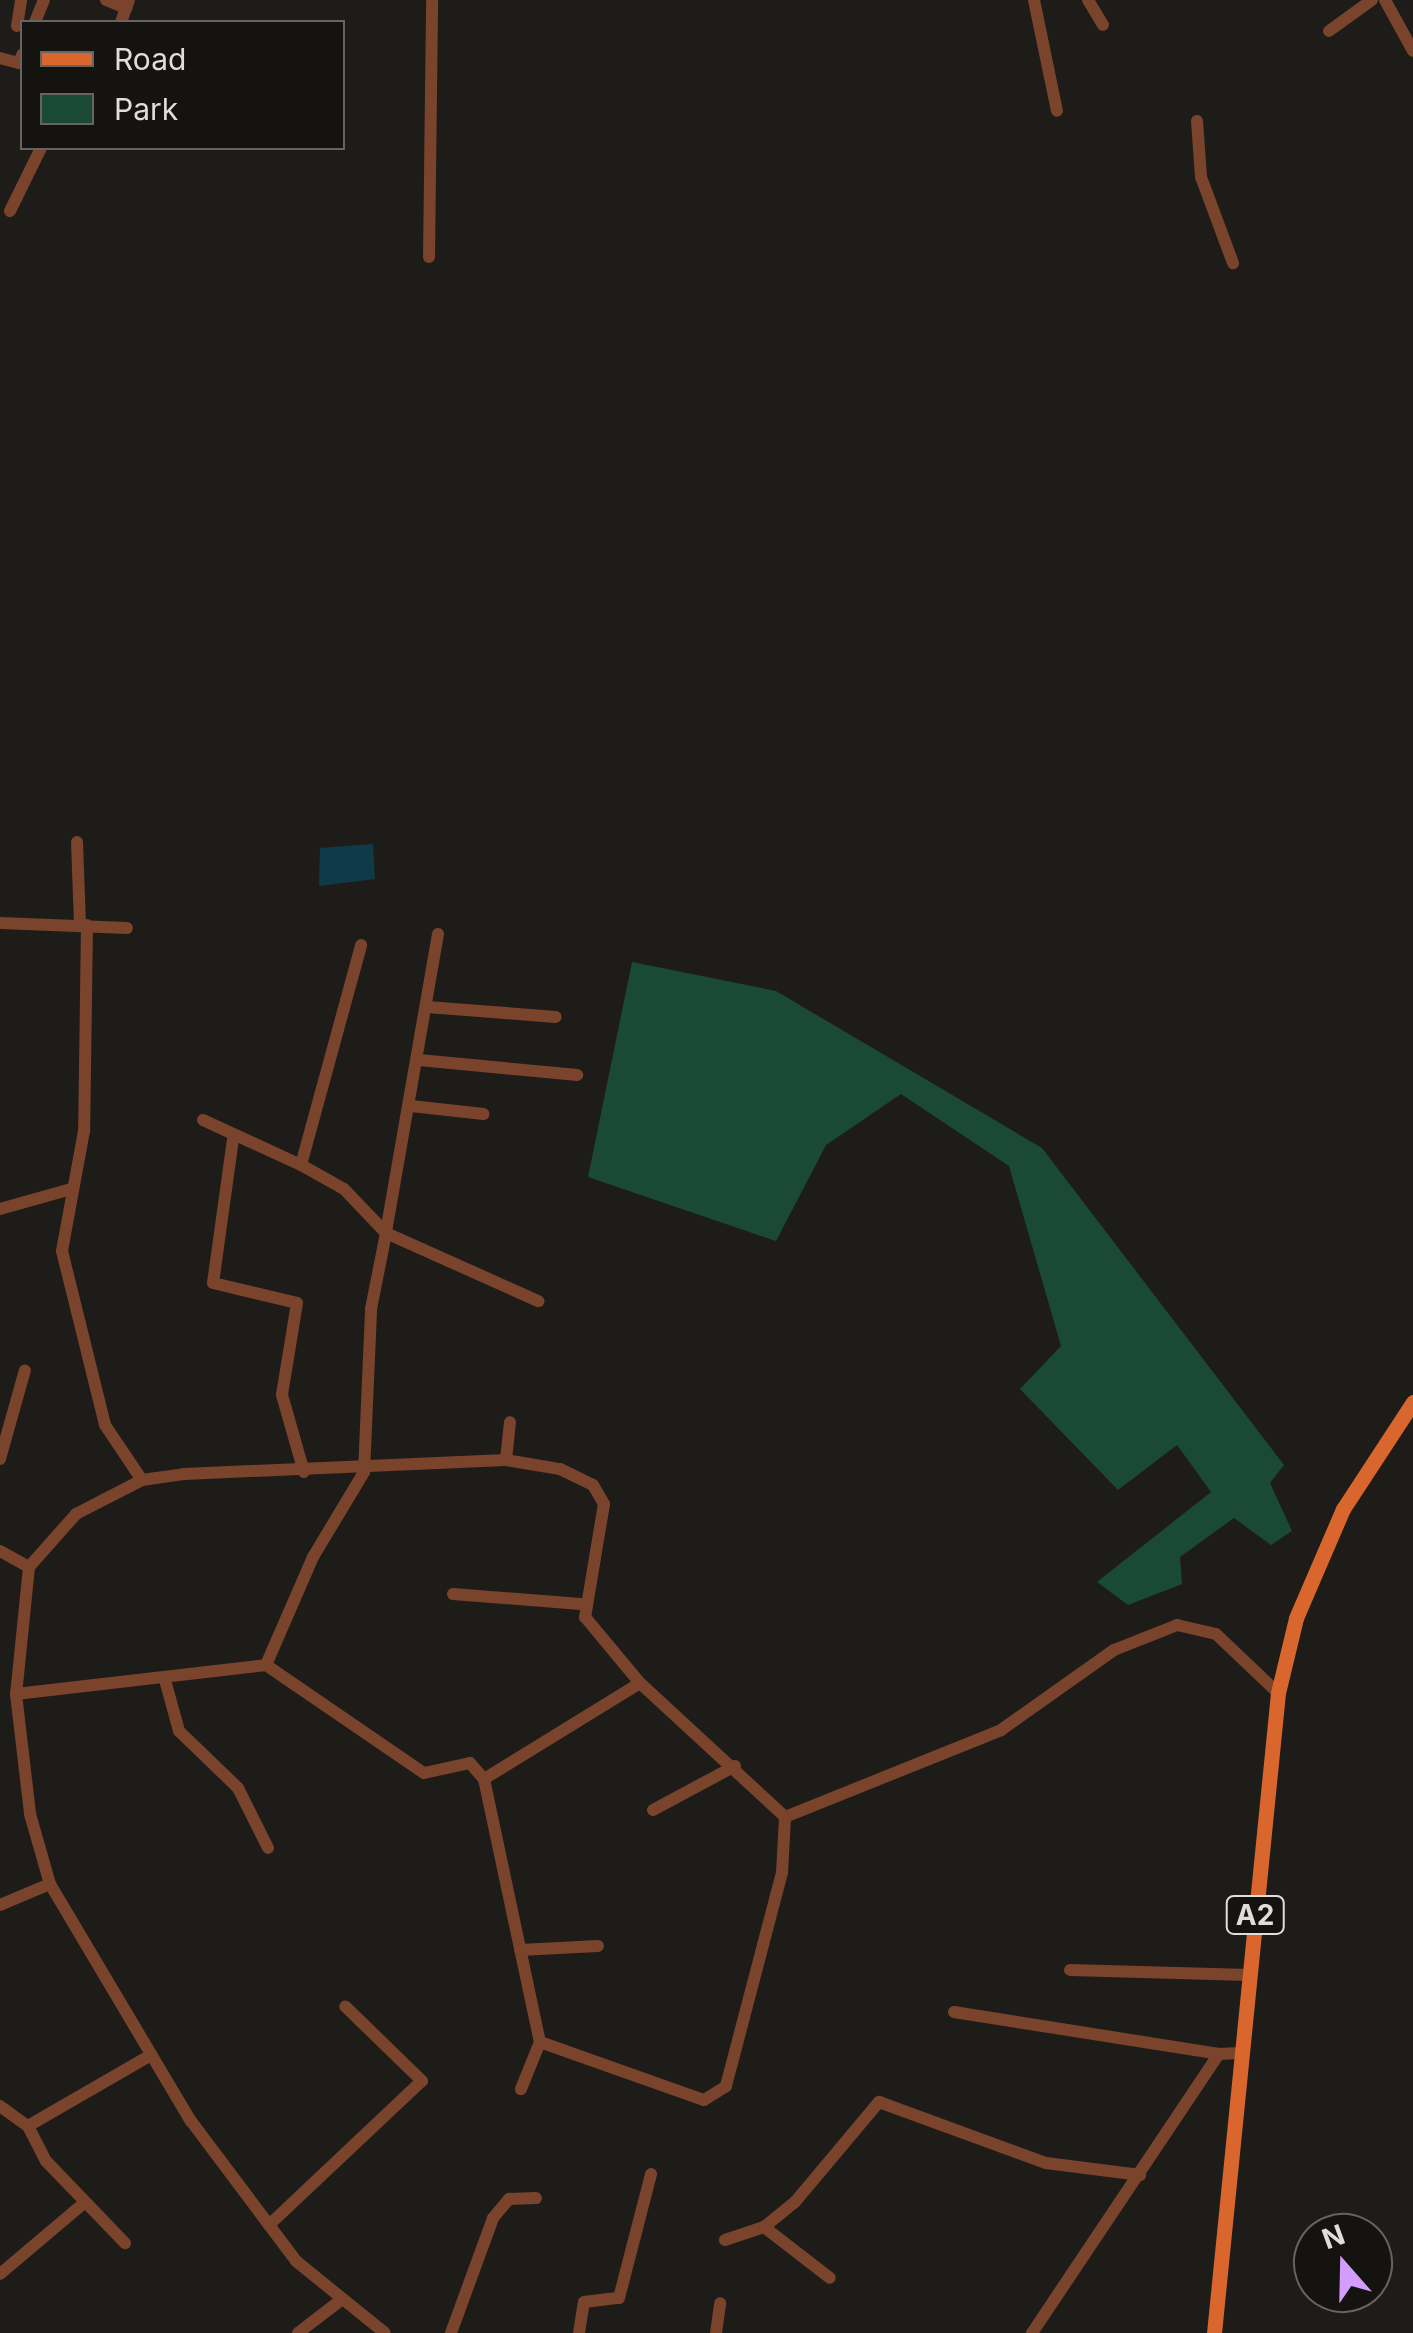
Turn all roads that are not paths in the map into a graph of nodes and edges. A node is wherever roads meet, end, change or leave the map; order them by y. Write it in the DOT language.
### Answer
graph roads {
  1 [pos="21,0"];
  2 [pos="106,0"];
  3 [pos="432,0"];
  4 [pos="1034,0"];
  5 [pos="1088,0"];
  6 [pos="1372,0"];
  7 [pos="1385,0"];
  8 [pos="127,4"];
  9 [pos="1103,25"];
  10 [pos="17,26"];
  11 [pos="1330,31"];
  12 [pos="1413,51"];
  13 [pos="1058,111"];
  14 [pos="1196,120"];
  15 [pos="40,150"];
  16 [pos="10,211"];
  17 [pos="429,256"];
  18 [pos="1233,263"];
  19 [pos="77,842"];
  20 [pos="0,924"];
  21 [pos="84,925"];
  22 [pos="127,928"];
  23 [pos="438,934"];
  24 [pos="361,945"];
  25 [pos="427,1006"];
  26 [pos="556,1017"];
  27 [pos="418,1060"];
  28 [pos="577,1075"];
  29 [pos="411,1106"];
  30 [pos="484,1114"];
  31 [pos="203,1120"];
  32 [pos="232,1139"];
  33 [pos="302,1165"];
  34 [pos="71,1188"];
  35 [pos="0,1209"];
  36 [pos="386,1232"];
  37 [pos="538,1301"];
  38 [pos="25,1370"];
  39 [pos="1413,1402"];
  40 [pos="510,1422"];
  41 [pos="0,1459"];
  42 [pos="506,1460"];
  43 [pos="304,1472"];
  44 [pos="364,1472"];
  45 [pos="142,1480"];
  46 [pos="0,1552"];
  47 [pos="29,1567"];
  48 [pos="453,1594"];
  49 [pos="581,1604"];
  50 [pos="266,1665"];
  51 [pos="165,1680"];
  52 [pos="640,1683"];
  53 [pos="1278,1693"];
  54 [pos="16,1694"];
  55 [pos="735,1766"];
  56 [pos="484,1778"];
  57 [pos="653,1810"];
  58 [pos="785,1817"];
  59 [pos="268,1848"];
  60 [pos="50,1884"];
  61 [pos="0,1905"];
  62 [pos="598,1946"];
  63 [pos="520,1950"];
  64 [pos="1070,1970"];
  65 [pos="1249,1975"];
  66 [pos="345,2006"];
  67 [pos="954,2012"];
  68 [pos="540,2042"];
  69 [pos="1240,2053"];
  70 [pos="1219,2054"];
  71 [pos="151,2055"];
  72 [pos="521,2089"];
  73 [pos="2,2111"];
  74 [pos="28,2126"];
  75 [pos="652,2174"];
  76 [pos="1140,2175"];
  77 [pos="536,2198"];
  78 [pos="84,2203"];
  79 [pos="268,2225"];
  80 [pos="764,2228"];
  81 [pos="725,2240"];
  82 [pos="125,2243"];
  83 [pos="0,2274"];
  84 [pos="830,2278"];
  85 [pos="341,2300"];
  86 [pos="720,2302"];
  87 [pos="298,2333"];
  88 [pos="385,2333"];
  89 [pos="451,2333"];
  90 [pos="579,2333"];
  91 [pos="716,2333"];
  92 [pos="1032,2333"];
  93 [pos="1214,2333"];
  1 -- 10 [label="street"];
  2 -- 8 [label="street"];
  3 -- 17 [label="street"];
  4 -- 13 [label="street"];
  5 -- 9 [label="street"];
  6 -- 11 [label="street"];
  7 -- 12 [label="street"];
  14 -- 18 [label="street"];
  15 -- 16 [label="street"];
  19 -- 21 [label="street"];
  20 -- 21 [label="street"];
  21 -- 22 [label="street"];
  21 -- 34 [label="street"];
  23 -- 25 [label="street"];
  24 -- 33 [label="street"];
  25 -- 26 [label="street"];
  25 -- 27 [label="street"];
  27 -- 28 [label="street"];
  27 -- 29 [label="street"];
  29 -- 30 [label="street"];
  29 -- 36 [label="street"];
  31 -- 32 [label="street"];
  32 -- 33 [label="street"];
  32 -- 43 [label="street"];
  33 -- 36 [label="street"];
  34 -- 35 [label="street"];
  34 -- 45 [label="street"];
  36 -- 37 [label="street"];
  36 -- 44 [label="street"];
  38 -- 41 [label="street"];
  39 -- 53 [label="main road, A2"];
  40 -- 42 [label="street"];
  42 -- 44 [label="street"];
  42 -- 49 [label="street"];
  43 -- 44 [label="street"];
  43 -- 45 [label="street"];
  44 -- 50 [label="street"];
  45 -- 47 [label="street"];
  46 -- 47 [label="street"];
  47 -- 54 [label="street"];
  48 -- 49 [label="street"];
  49 -- 52 [label="street"];
  50 -- 51 [label="street"];
  50 -- 56 [label="street"];
  51 -- 54 [label="street"];
  51 -- 59 [label="street"];
  52 -- 55 [label="street"];
  52 -- 56 [label="street"];
  53 -- 58 [label="street"];
  53 -- 65 [label="main road, A2"];
  54 -- 60 [label="street"];
  55 -- 57 [label="street"];
  55 -- 58 [label="street"];
  56 -- 63 [label="street"];
  58 -- 68 [label="street"];
  60 -- 61 [label="street"];
  60 -- 71 [label="street"];
  62 -- 63 [label="street"];
  63 -- 68 [label="street"];
  64 -- 65 [label="street"];
  65 -- 69 [label="main road, A2"];
  66 -- 79 [label="street"];
  67 -- 70 [label="street"];
  68 -- 72 [label="street"];
  69 -- 70 [label="street"];
  69 -- 93 [label="main road, A2"];
  70 -- 76 [label="street"];
  71 -- 74 [label="street"];
  71 -- 79 [label="street"];
  73 -- 74 [label="street"];
  74 -- 78 [label="street"];
  75 -- 90 [label="street"];
  76 -- 80 [label="street"];
  76 -- 92 [label="street"];
  77 -- 89 [label="street"];
  78 -- 82 [label="street"];
  78 -- 83 [label="street"];
  79 -- 85 [label="street"];
  80 -- 81 [label="street"];
  80 -- 84 [label="street"];
  85 -- 87 [label="street"];
  85 -- 88 [label="street"];
  86 -- 91 [label="street"];
}
